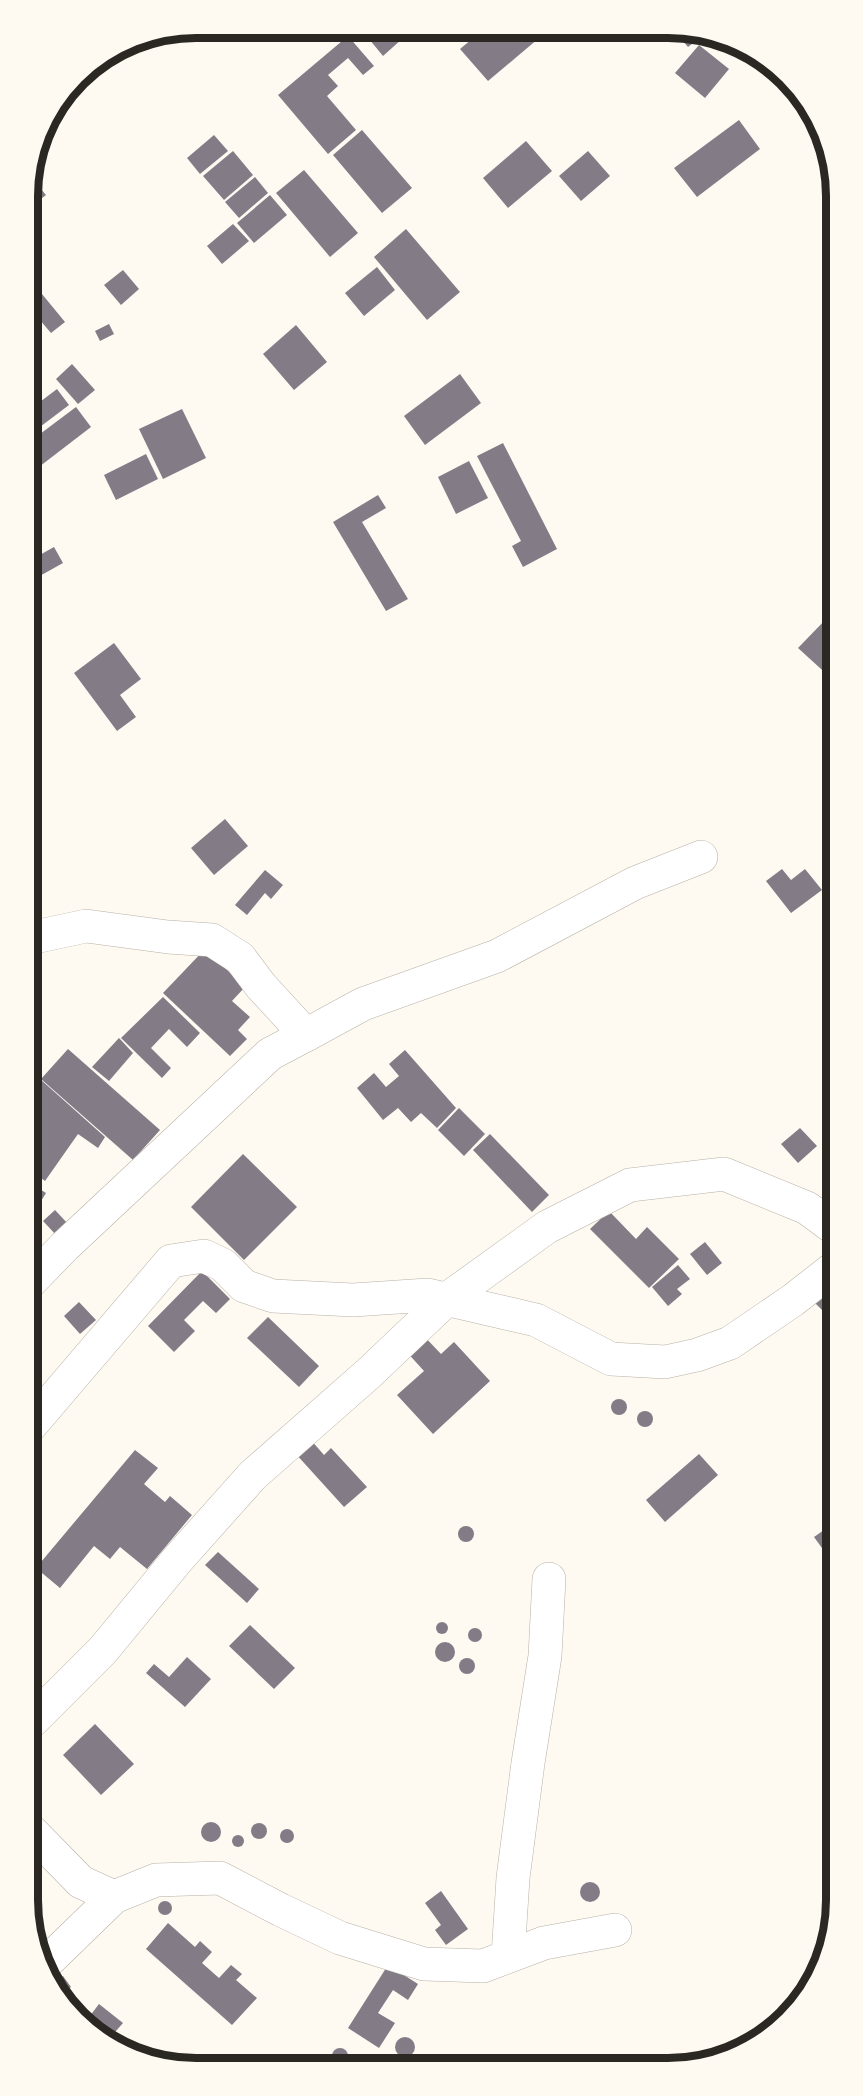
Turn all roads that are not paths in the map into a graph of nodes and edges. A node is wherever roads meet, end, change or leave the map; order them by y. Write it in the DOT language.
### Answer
graph roads {
  1 [pos="701,857"];
  2 [pos="38,936"];
  3 [pos="306,1035"];
  4 [pos="825,1222"];
  5 [pos="37,1274"];
  6 [pos="825,1275"];
  7 [pos="447,1299"];
  8 [pos="37,1418"];
  9 [pos="549,1580"];
  10 [pos="37,1716"];
  11 [pos="37,1837"];
  12 [pos="114,1897"];
  13 [pos="615,1930"];
  14 [pos="508,1956"];
  15 [pos="49,1960"];
  1 -- 3 [label="street"];
  2 -- 3 [label="street"];
  3 -- 5 [label="street"];
  4 -- 7 [label="street"];
  6 -- 7 [label="street"];
  7 -- 8 [label="street"];
  7 -- 10 [label="street"];
  9 -- 14 [label="street"];
  11 -- 12 [label="street"];
  12 -- 14 [label="street"];
  12 -- 15 [label="street"];
  13 -- 14 [label="street"];
}
